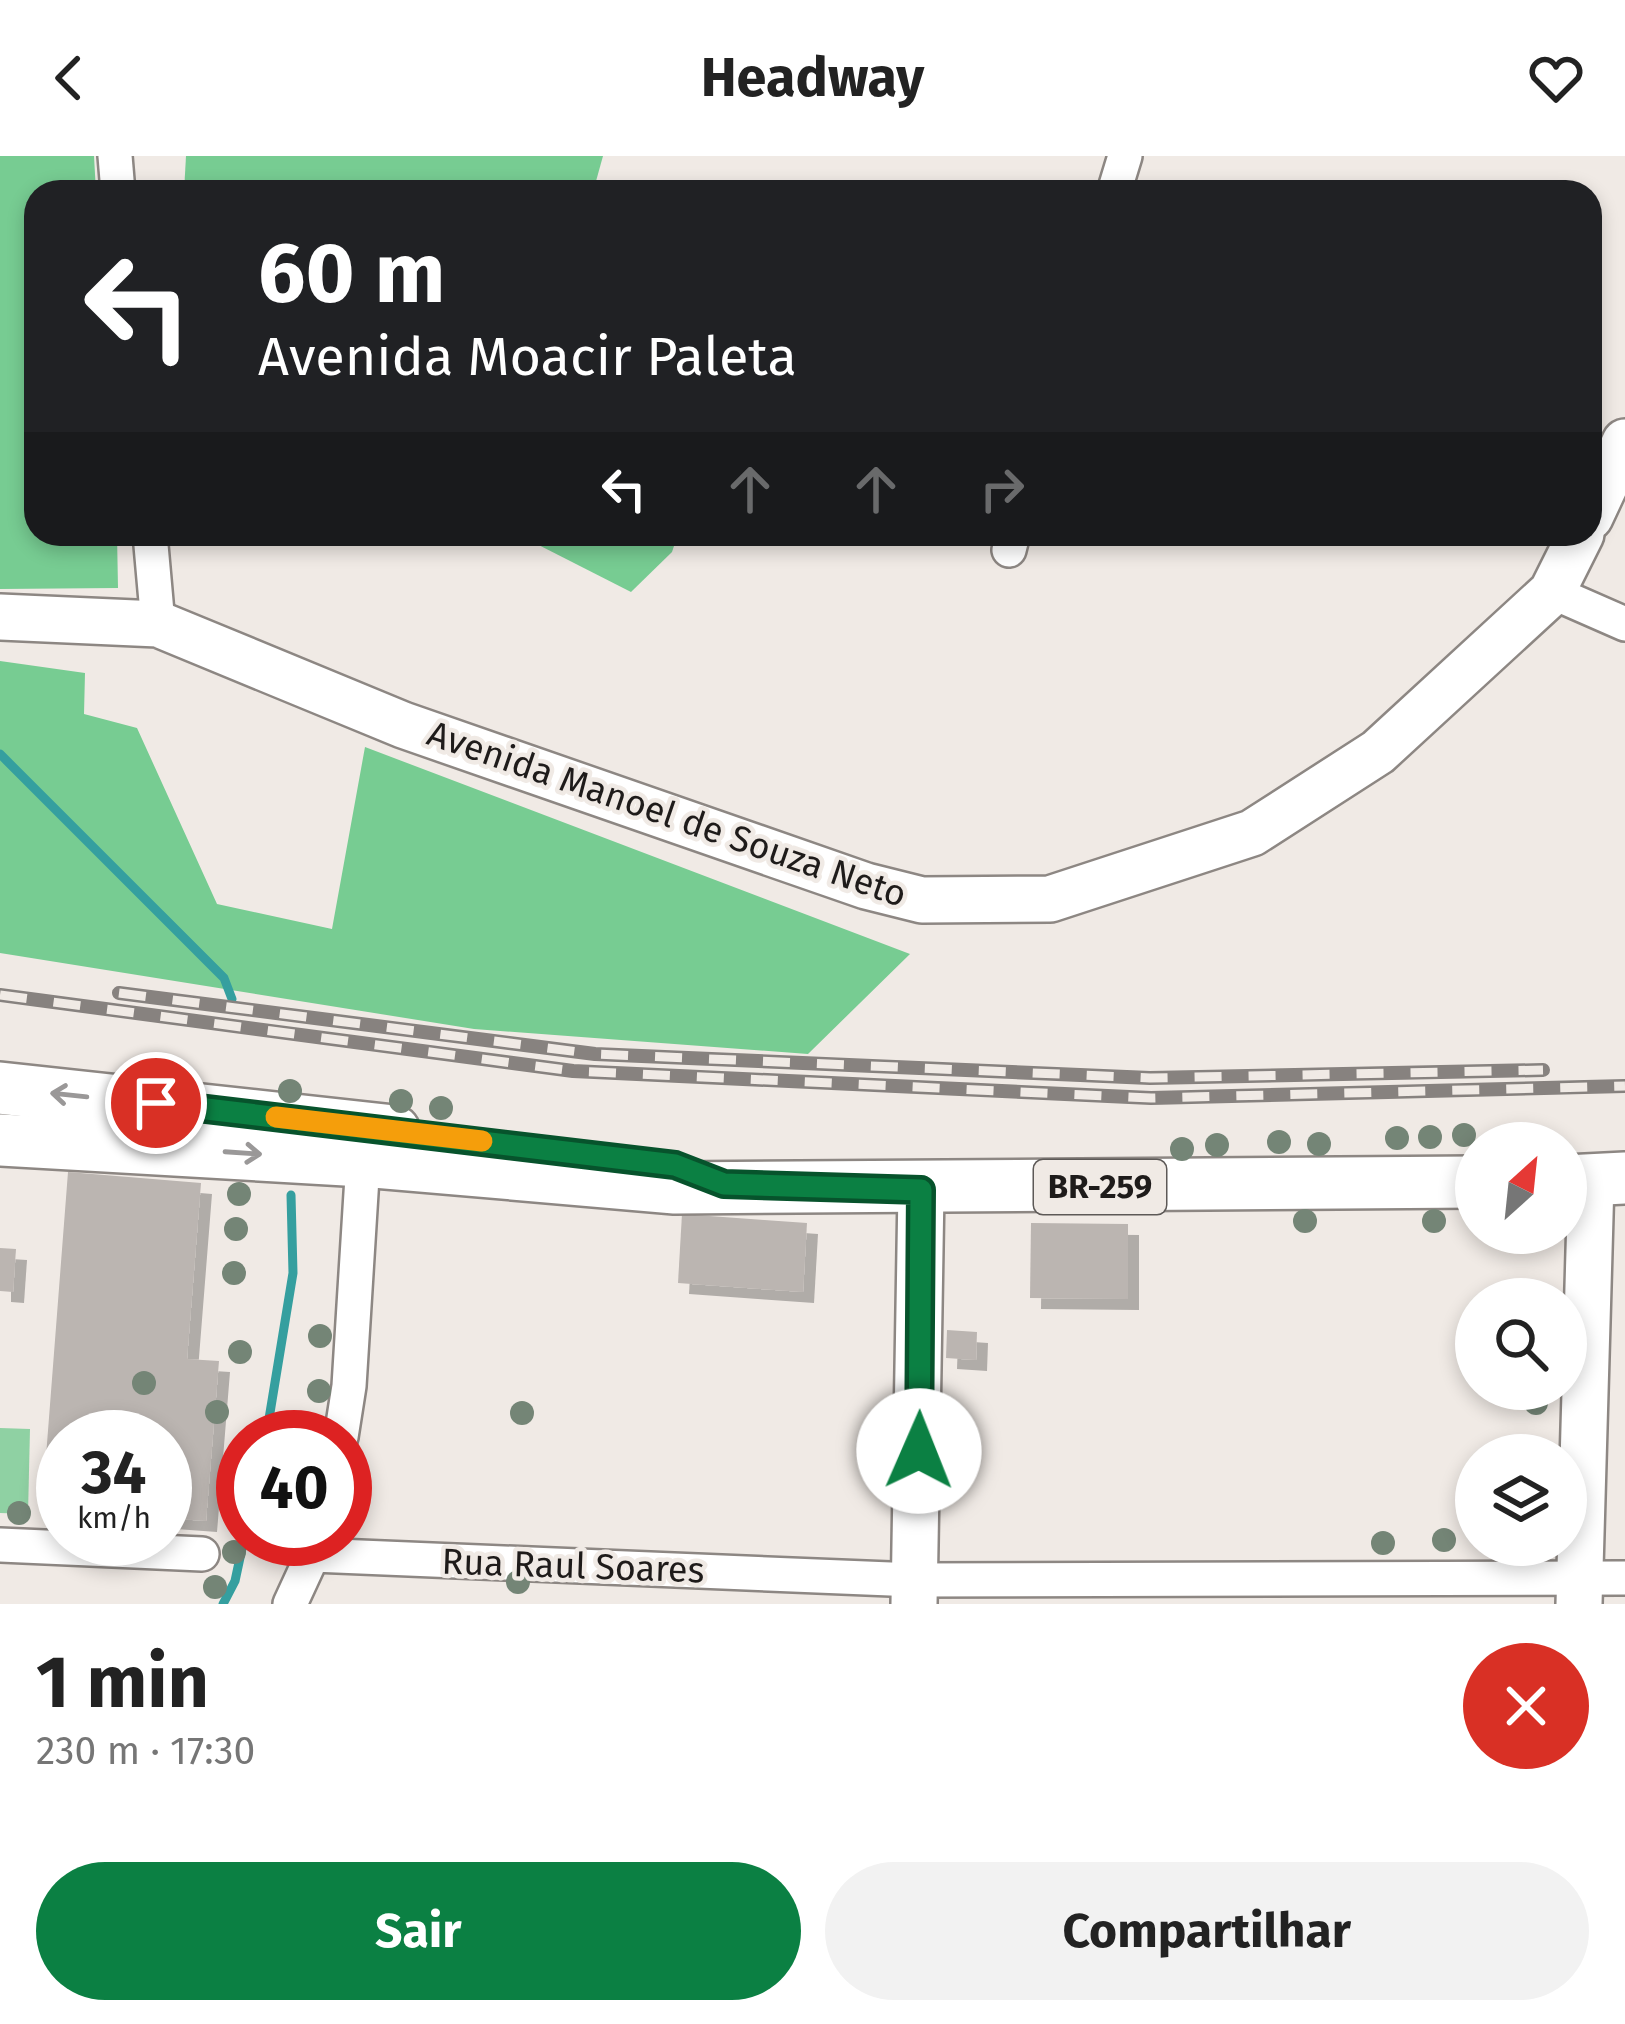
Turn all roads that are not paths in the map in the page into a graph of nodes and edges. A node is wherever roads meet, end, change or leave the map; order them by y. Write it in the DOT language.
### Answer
graph roads {
  1 [pos="1625,442"];
  2 [pos="1602,491"];
  3 [pos="151,546"];
  4 [pos="1575,546"];
  5 [pos="1552,592"];
  6 [pos="0,617"];
  7 [pos="158,624"];
  8 [pos="1625,624"];
  9 [pos="0,1088"];
  10 [pos="0,1140"];
  11 [pos="363,1161"];
  12 [pos="1594,1180"];
  13 [pos="1455,1182"];
  14 [pos="724,1184"];
  15 [pos="921,1190"];
  16 [pos="345,1410"];
  17 [pos="0,1545"];
  18 [pos="372,1551"];
  19 [pos="202,1554"];
  20 [pos="307,1566"];
  21 [pos="1595,1586"];
  22 [pos="915,1592"];
  23 [pos="290,1604"];
  1 -- 2 [label="street"];
  3 -- 7 [label="street"];
  4 -- 5 [label="street, Avenida Manoel de Souza Neto"];
  5 -- 7 [label="street, Avenida Manoel de Souza Neto"];
  5 -- 8 [label="street"];
  6 -- 7 [label="street, Avenida Manoel de Souza Neto"];
  14 -- 9 [label="main road, BR-259, one-way"];
  10 -- 11 [label="main road, BR-259, one-way"];
  11 -- 14 [label="main road, BR-259"];
  11 -- 16 [label="street"];
  12 -- 21 [label="street"];
  13 -- 15 [label="main road, BR-259"];
  14 -- 15 [label="main road, BR-259"];
  15 -- 22 [label="street"];
  17 -- 19 [label="street"];
  18 -- 22 [label="street, Rua Raul Soares"];
  20 -- 23 [label="street"];
  21 -- 22 [label="street, Rua Raul Soares"];
}
